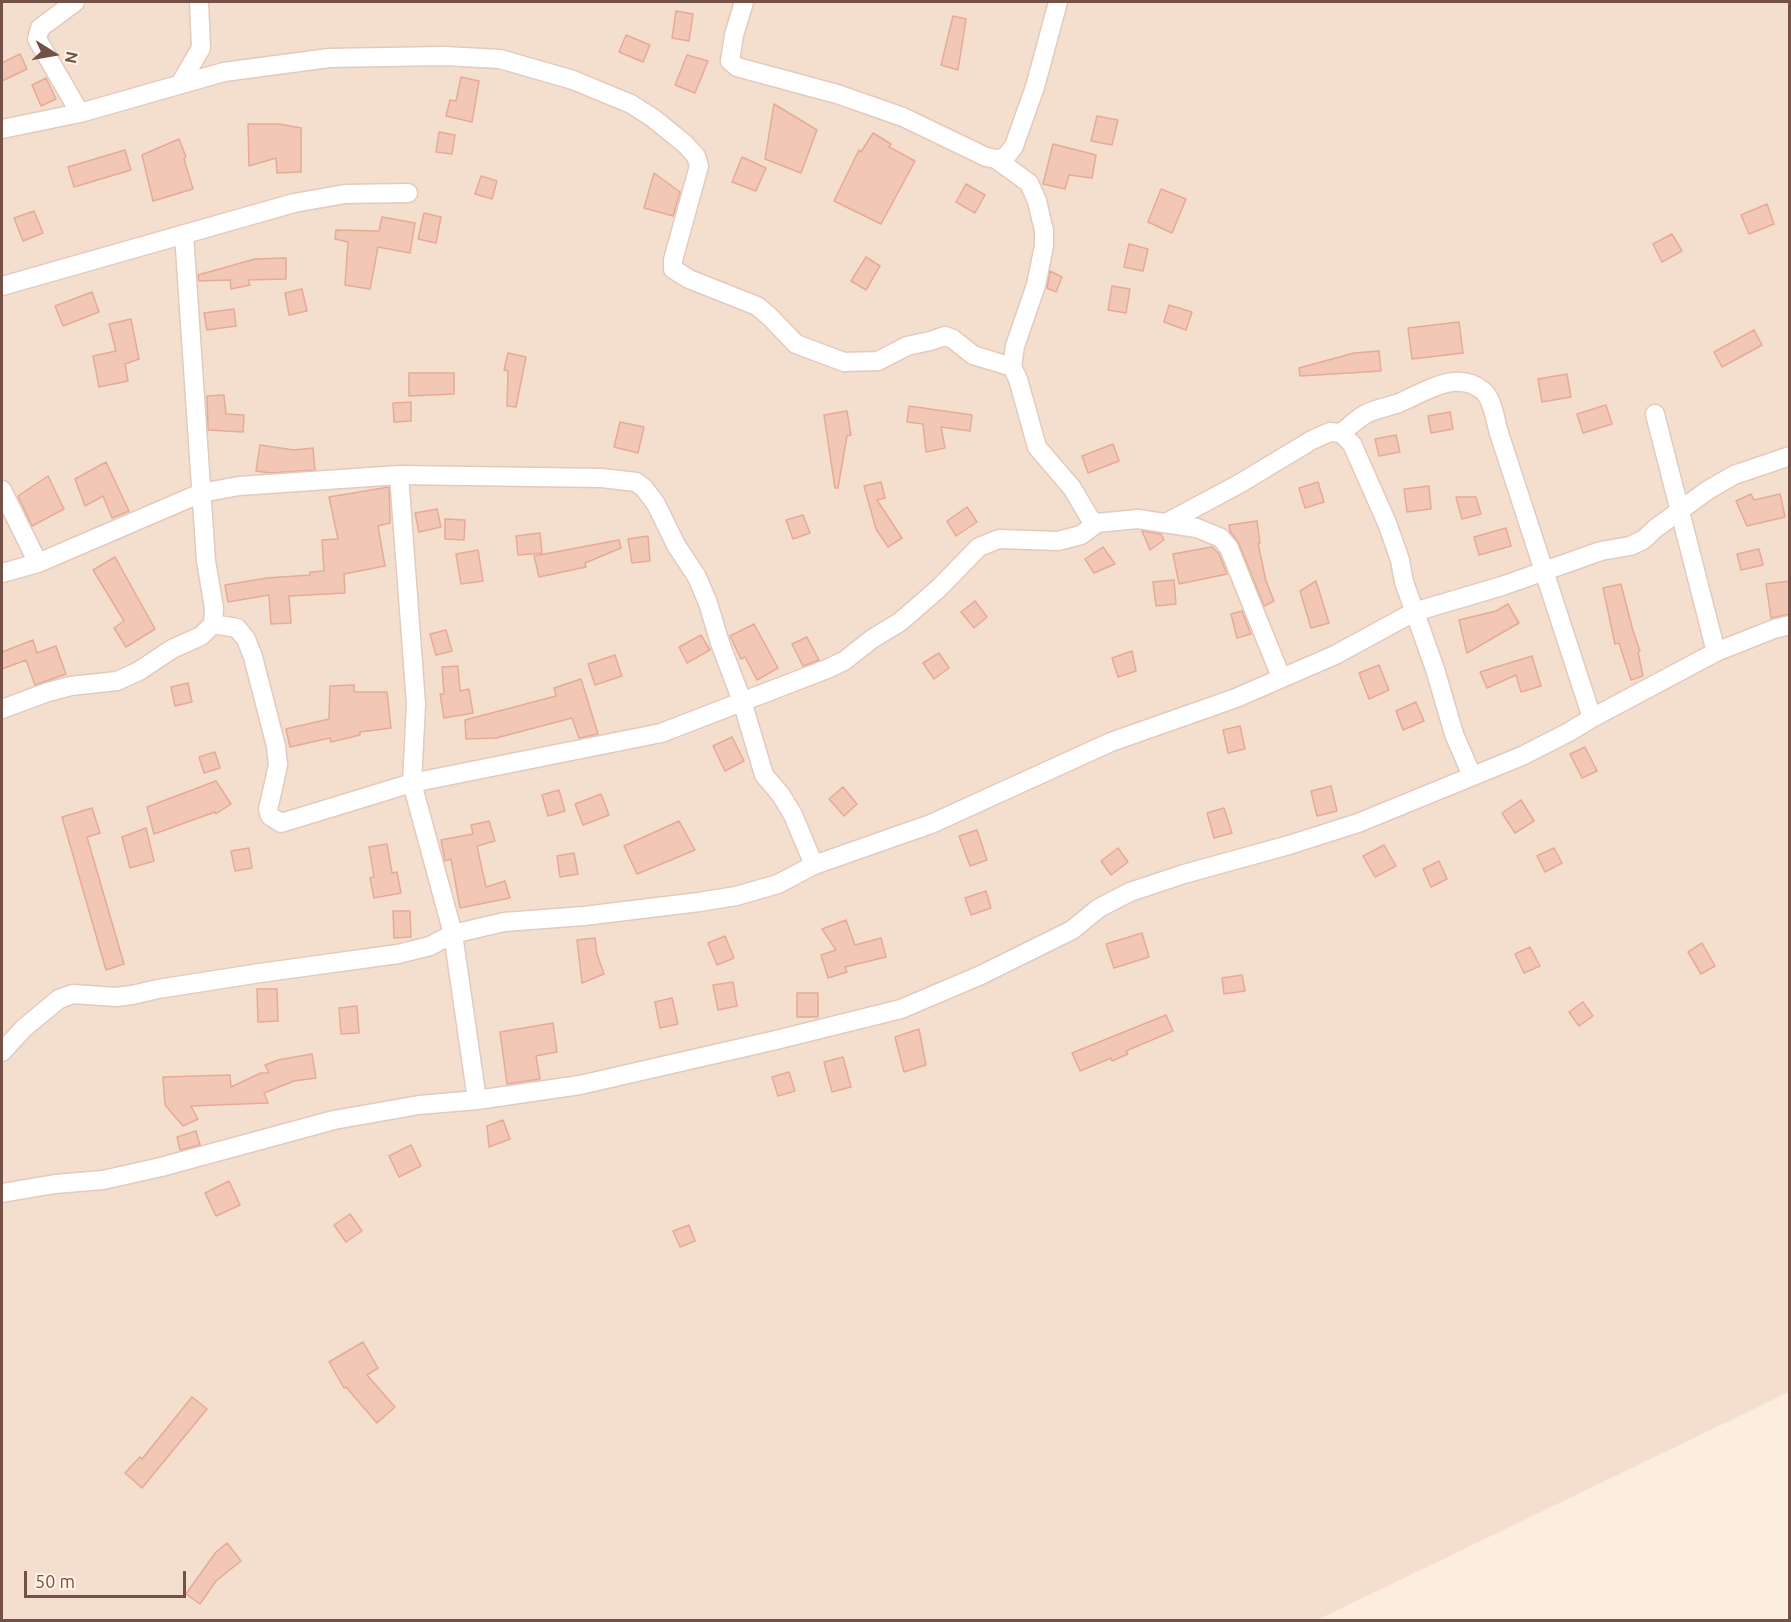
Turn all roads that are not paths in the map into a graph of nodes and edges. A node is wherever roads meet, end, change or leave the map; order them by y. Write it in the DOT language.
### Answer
graph roads {
  1 [pos="75,2"];
  2 [pos="199,2"];
  3 [pos="744,2"];
  4 [pos="1059,2"];
  5 [pos="180,84"];
  6 [pos="80,113"];
  7 [pos="2,129"];
  8 [pos="996,159"];
  9 [pos="408,193"];
  10 [pos="184,234"];
  11 [pos="2,286"];
  12 [pos="1012,367"];
  13 [pos="1655,414"];
  14 [pos="1341,433"];
  15 [pos="1790,456"];
  16 [pos="399,475"];
  17 [pos="2,490"];
  18 [pos="201,493"];
  19 [pos="1678,511"];
  20 [pos="1097,523"];
  21 [pos="1166,523"];
  22 [pos="39,563"];
  23 [pos="1545,571"];
  24 [pos="2,573"];
  25 [pos="1414,612"];
  26 [pos="213,624"];
  27 [pos="1790,625"];
  28 [pos="1716,652"];
  29 [pos="1281,678"];
  30 [pos="742,701"];
  31 [pos="2,709"];
  32 [pos="1592,717"];
  33 [pos="1472,776"];
  34 [pos="412,783"];
  35 [pos="814,866"];
  36 [pos="453,934"];
  37 [pos="2,1052"];
  38 [pos="477,1100"];
  39 [pos="2,1193"];
  1 -- 6 [label="street"];
  2 -- 5 [label="street"];
  3 -- 8 [label="street"];
  4 -- 8 [label="street"];
  5 -- 6 [label="street"];
  5 -- 12 [label="street"];
  6 -- 7 [label="street"];
  8 -- 12 [label="street"];
  9 -- 10 [label="street"];
  10 -- 11 [label="street"];
  10 -- 18 [label="street"];
  12 -- 20 [label="street"];
  13 -- 19 [label="street"];
  14 -- 21 [label="street"];
  14 -- 23 [label="street"];
  14 -- 25 [label="street"];
  15 -- 19 [label="street"];
  16 -- 18 [label="street"];
  16 -- 30 [label="street"];
  16 -- 34 [label="street"];
  17 -- 22 [label="street"];
  18 -- 22 [label="street"];
  18 -- 26 [label="street"];
  19 -- 23 [label="street"];
  19 -- 28 [label="street"];
  20 -- 21 [label="street"];
  20 -- 30 [label="street"];
  21 -- 29 [label="street"];
  22 -- 24 [label="street"];
  23 -- 25 [label="street"];
  23 -- 32 [label="street"];
  25 -- 29 [label="street"];
  25 -- 33 [label="street"];
  26 -- 31 [label="street"];
  26 -- 34 [label="street"];
  27 -- 28 [label="street"];
  28 -- 32 [label="street"];
  29 -- 35 [label="street"];
  30 -- 34 [label="street"];
  30 -- 35 [label="street"];
  32 -- 33 [label="street"];
  33 -- 38 [label="street"];
  34 -- 36 [label="street"];
  35 -- 36 [label="street"];
  36 -- 37 [label="street"];
  36 -- 38 [label="street"];
  38 -- 39 [label="street"];
}
